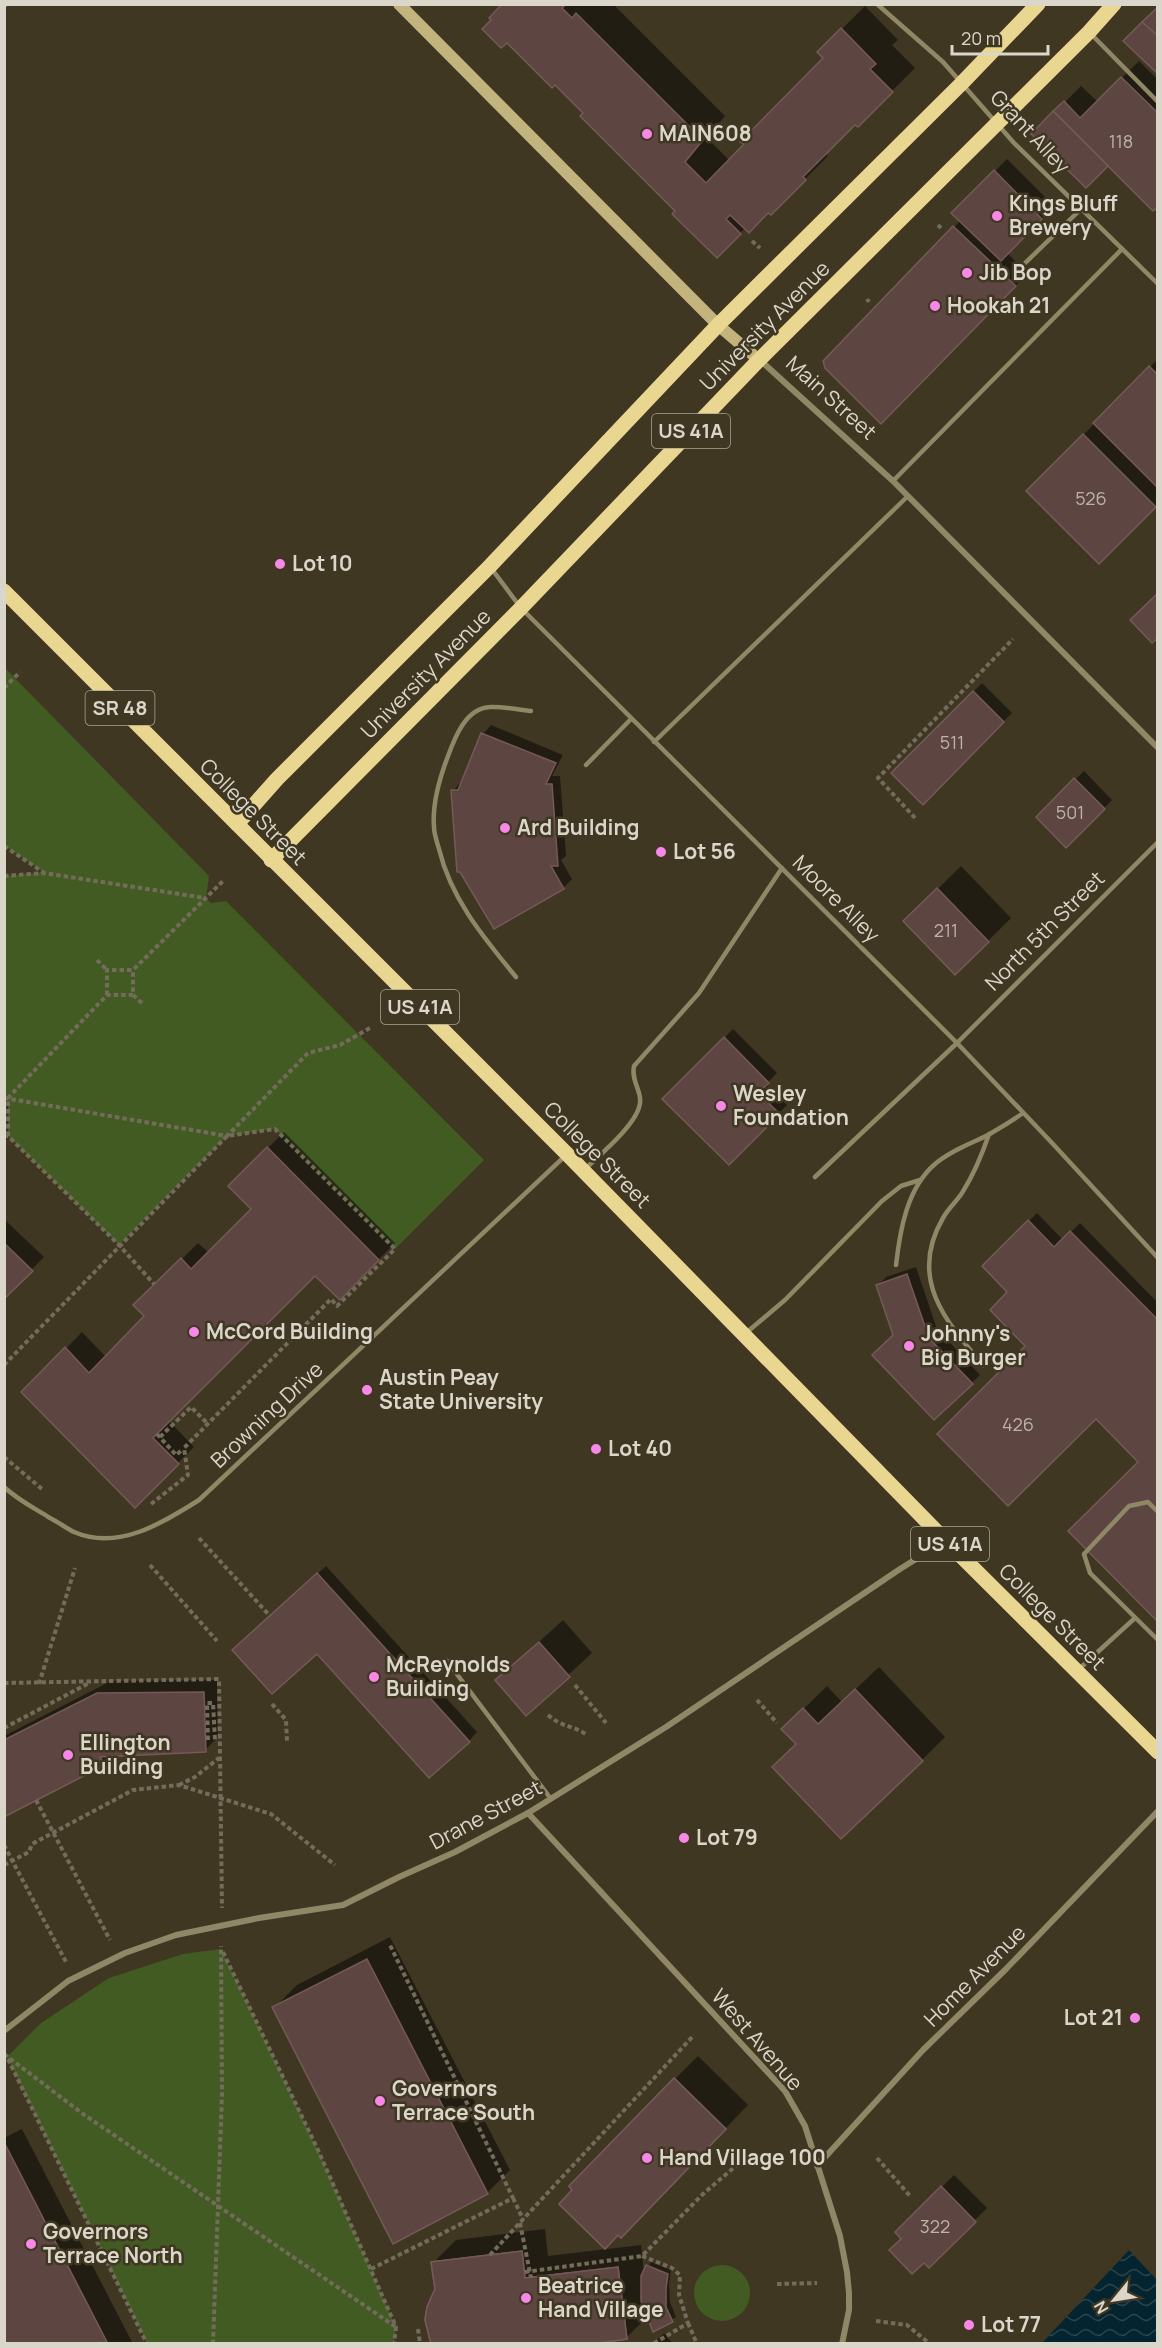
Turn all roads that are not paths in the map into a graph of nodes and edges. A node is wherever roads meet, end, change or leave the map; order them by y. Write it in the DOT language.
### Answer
graph roads {
  1 [pos="399,4"];
  2 [pos="878,4"];
  3 [pos="1038,4"];
  4 [pos="1114,4"];
  5 [pos="1089,32"];
  6 [pos="961,84"];
  7 [pos="1158,102"];
  8 [pos="998,123"];
  9 [pos="1081,209"];
  10 [pos="1122,249"];
  11 [pos="1022,266"];
  12 [pos="1158,284"];
  13 [pos="718,325"];
  14 [pos="759,360"];
  15 [pos="893,481"];
  16 [pos="908,496"];
  17 [pos="490,566"];
  18 [pos="4,591"];
  19 [pos="520,608"];
  20 [pos="531,711"];
  21 [pos="631,719"];
  22 [pos="654,742"];
  23 [pos="1158,748"];
  24 [pos="586,765"];
  25 [pos="237,824"];
  26 [pos="1158,842"];
  27 [pos="271,860"];
  28 [pos="782,868"];
  29 [pos="516,977"];
  30 [pos="957,1043"];
  31 [pos="1023,1113"];
  32 [pos="988,1134"];
  33 [pos="567,1154"];
  34 [pos="584,1171"];
  35 [pos="815,1177"];
  36 [pos="920,1180"];
  37 [pos="1158,1258"];
  38 [pos="896,1265"];
  39 [pos="744,1335"];
  40 [pos="983,1365"];
  41 [pos="4,1487"];
  42 [pos="1158,1512"];
  43 [pos="946,1541"];
  44 [pos="1135,1618"];
  45 [pos="1158,1640"];
  46 [pos="447,1661"];
  47 [pos="1077,1671"];
  48 [pos="1158,1752"];
  49 [pos="551,1799"];
  50 [pos="1158,1810"];
  51 [pos="528,1813"];
  52 [pos="4,2031"];
  53 [pos="817,2166"];
  54 [pos="842,2343"];
  1 -- 13 [label="street, Main Street"];
  2 -- 6 [label="lane, Grant Alley"];
  3 -- 6 [label="main road, University Avenue / US 41A"];
  4 -- 5 [label="main road, University Avenue / US 41A"];
  5 -- 7 [label="lane"];
  5 -- 8 [label="main road, University Avenue / US 41A"];
  6 -- 8 [label="lane, Grant Alley"];
  6 -- 13 [label="main road, University Avenue / US 41A"];
  8 -- 9 [label="lane, Grant Alley"];
  8 -- 14 [label="main road, University Avenue / US 41A"];
  9 -- 10 [label="lane, Grant Alley"];
  9 -- 11 [label="lane"];
  10 -- 12 [label="lane, Grant Alley"];
  10 -- 15 [label="lane"];
  13 -- 14 [label="street, Main Street"];
  13 -- 17 [label="main road, University Avenue / US 41A"];
  14 -- 15 [label="street, Main Street"];
  14 -- 19 [label="main road, University Avenue / US 41A"];
  15 -- 16 [label="street, Main Street"];
  16 -- 22 [label="lane"];
  16 -- 23 [label="street, Main Street"];
  17 -- 19 [label="lane, Moore Alley"];
  17 -- 25 [label="main road, University Avenue / US 41A"];
  18 -- 25 [label="main road, College Street / SR 48"];
  19 -- 21 [label="lane, Moore Alley"];
  19 -- 27 [label="main road, University Avenue / US 41A"];
  20 -- 29 [label="lane"];
  21 -- 22 [label="lane, Moore Alley"];
  21 -- 24 [label="lane"];
  22 -- 28 [label="lane, Moore Alley"];
  25 -- 27 [label="main road, College Street / US 41A"];
  26 -- 30 [label="lane, North 5th Street"];
  27 -- 33 [label="main road, College Street / US 41A"];
  28 -- 30 [label="lane, Moore Alley"];
  28 -- 34 [label="lane"];
  30 -- 31 [label="lane, Moore Alley"];
  30 -- 35 [label="lane, North 5th Street"];
  31 -- 32 [label="lane"];
  31 -- 37 [label="lane, Moore Alley"];
  32 -- 36 [label="lane"];
  32 -- 40 [label="lane"];
  33 -- 34 [label="main road, College Street / US 41A"];
  33 -- 41 [label="lane, Browning Drive"];
  34 -- 39 [label="main road, College Street / US 41A"];
  36 -- 38 [label="lane"];
  36 -- 39 [label="lane"];
  39 -- 43 [label="main road, College Street / US 41A"];
  42 -- 44 [label="lane"];
  43 -- 47 [label="main road, College Street / US 41A"];
  43 -- 49 [label="street, Drane Street"];
  44 -- 45 [label="lane"];
  44 -- 47 [label="lane"];
  46 -- 49 [label="lane"];
  47 -- 48 [label="main road, College Street / US 41A"];
  49 -- 51 [label="street, Drane Street"];
  50 -- 53 [label="street, Home Avenue"];
  51 -- 52 [label="street, Drane Street"];
  51 -- 53 [label="street, West Avenue"];
  53 -- 54 [label="street, West Avenue"];
}
